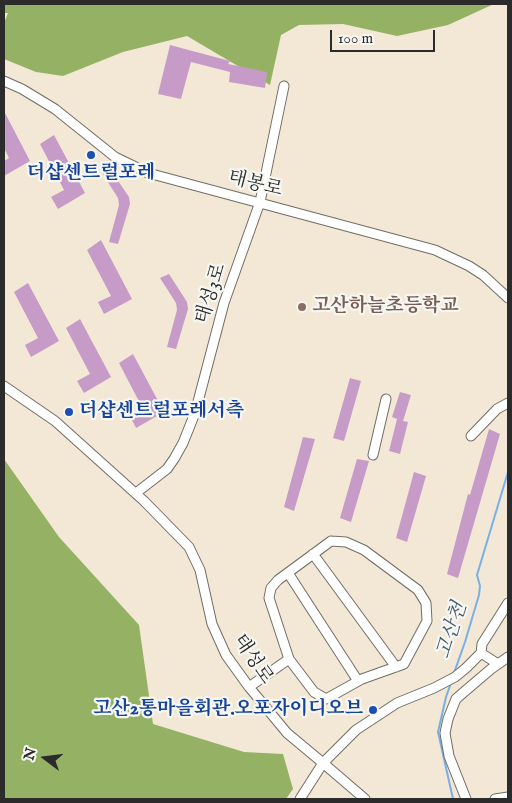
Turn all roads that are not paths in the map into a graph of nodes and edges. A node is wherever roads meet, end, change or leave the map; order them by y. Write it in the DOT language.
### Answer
graph roads {
  1 [pos="4,81"];
  2 [pos="284,86"];
  3 [pos="260,202"];
  4 [pos="508,298"];
  5 [pos="4,386"];
  6 [pos="386,399"];
  7 [pos="508,403"];
  8 [pos="471,436"];
  9 [pos="373,455"];
  10 [pos="136,493"];
  11 [pos="313,554"];
  12 [pos="288,573"];
  13 [pos="508,603"];
  14 [pos="481,653"];
  15 [pos="508,658"];
  16 [pos="289,659"];
  17 [pos="498,664"];
  18 [pos="396,667"];
  19 [pos="358,681"];
  20 [pos="249,687"];
  21 [pos="322,763"];
  22 [pos="508,797"];
  23 [pos="300,799"];
  24 [pos="365,799"];
  25 [pos="466,799"];
  26 [pos="495,799"];
  1 -- 3 [label="street, 태봉로"];
  2 -- 3 [label="street, 태성3로"];
  3 -- 4 [label="street, 태봉로"];
  3 -- 10 [label="street, 태성3로"];
  5 -- 10 [label="street, 태성로"];
  6 -- 9 [label="street"];
  7 -- 8 [label="street"];
  10 -- 20 [label="street, 태성로"];
  11 -- 12 [label="street"];
  11 -- 18 [label="street"];
  11 -- 18 [label="street"];
  12 -- 16 [label="street"];
  12 -- 19 [label="street"];
  13 -- 14 [label="street"];
  14 -- 17 [label="street"];
  14 -- 21 [label="street"];
  15 -- 17 [label="street"];
  16 -- 19 [label="street"];
  16 -- 20 [label="street"];
  17 -- 25 [label="street"];
  18 -- 19 [label="street"];
  20 -- 21 [label="street, 태성로"];
  21 -- 23 [label="street"];
  21 -- 24 [label="street, 태성로"];
  22 -- 26 [label="street"];
}
